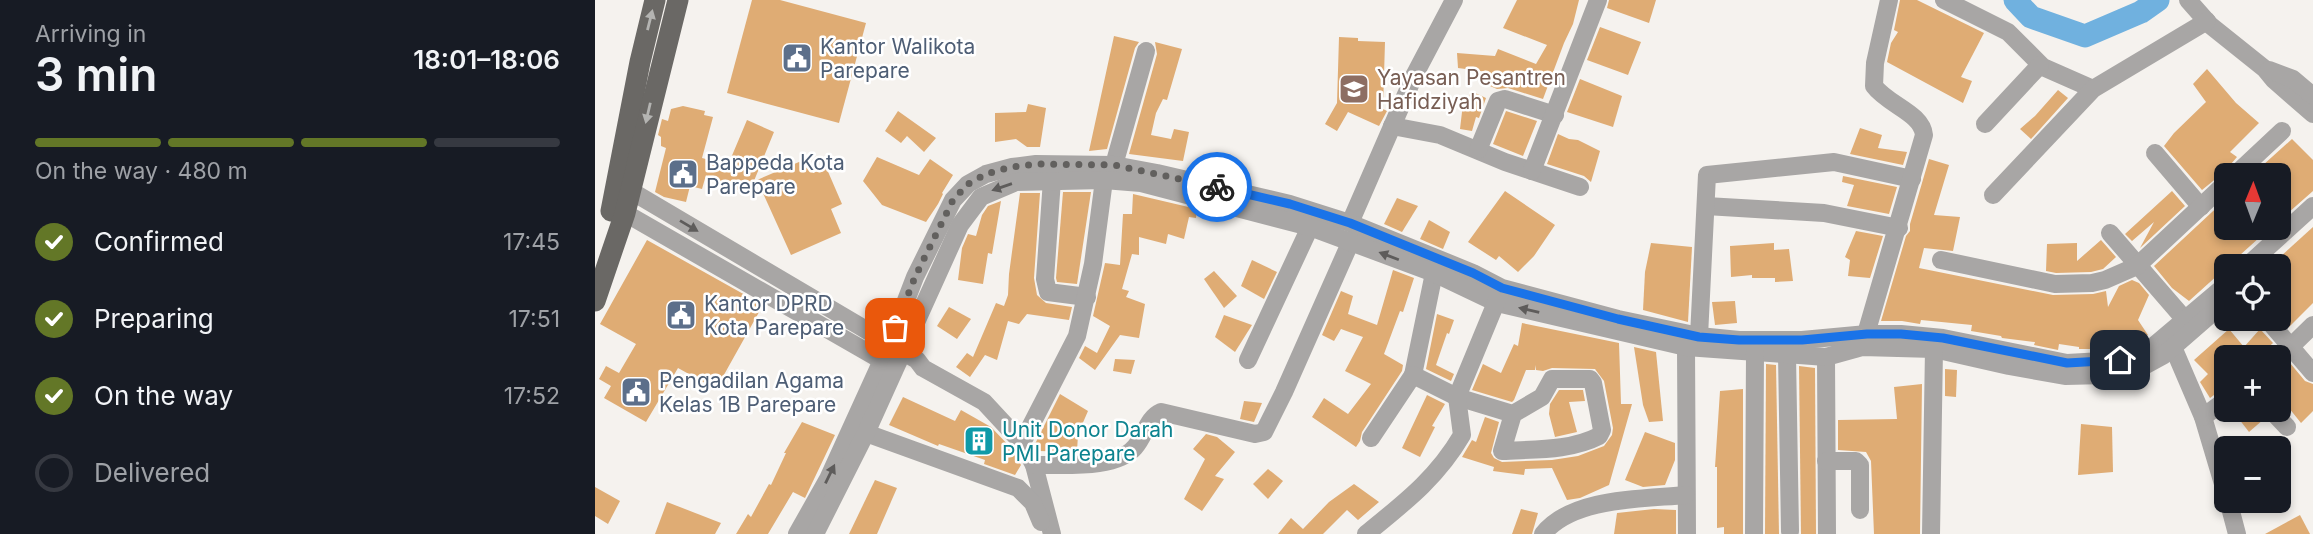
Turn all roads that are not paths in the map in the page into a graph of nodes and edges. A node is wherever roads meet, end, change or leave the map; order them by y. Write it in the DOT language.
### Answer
graph roads {
  1 [pos="655,0"];
  2 [pos="678,0"];
  3 [pos="1454,0"];
  4 [pos="1598,0"];
  5 [pos="1889,0"];
  6 [pos="1944,0"];
  7 [pos="2188,0"];
  8 [pos="2207,22"];
  9 [pos="1146,51"];
  10 [pos="650,65"];
  11 [pos="2040,65"];
  12 [pos="2265,69"];
  13 [pos="2093,89"];
  14 [pos="2313,96"];
  15 [pos="2313,114"];
  16 [pos="1555,116"];
  17 [pos="1985,124"];
  18 [pos="1392,126"];
  19 [pos="2282,131"];
  20 [pos="1478,150"];
  21 [pos="2155,153"];
  22 [pos="2248,163"];
  23 [pos="1532,171"];
  24 [pos="1109,172"];
  25 [pos="1156,179"];
  26 [pos="1912,179"];
  27 [pos="1052,180"];
  28 [pos="1580,187"];
  29 [pos="631,191"];
  30 [pos="1993,195"];
  31 [pos="2214,195"];
  32 [pos="1706,206"];
  33 [pos="2313,206"];
  34 [pos="2201,207"];
  35 [pos="625,213"];
  36 [pos="2313,220"];
  37 [pos="1310,227"];
  38 [pos="1899,228"];
  39 [pos="1351,232"];
  40 [pos="2110,233"];
  41 [pos="936,253"];
  42 [pos="2260,254"];
  43 [pos="2278,254"];
  44 [pos="1941,260"];
  45 [pos="595,263"];
  46 [pos="2137,265"];
  47 [pos="1434,273"];
  48 [pos="1499,296"];
  49 [pos="1087,297"];
  50 [pos="2214,298"];
  51 [pos="595,301"];
  52 [pos="2214,309"];
  53 [pos="2189,325"];
  54 [pos="2313,325"];
  55 [pos="1864,340"];
  56 [pos="1693,342"];
  57 [pos="2291,346"];
  58 [pos="2173,347"];
  59 [pos="1934,349"];
  60 [pos="1755,353"];
  61 [pos="892,355"];
  62 [pos="1787,355"];
  63 [pos="2291,356"];
  64 [pos="1826,357"];
  65 [pos="1248,360"];
  66 [pos="2066,369"];
  67 [pos="2313,373"];
  68 [pos="1413,375"];
  69 [pos="1457,397"];
  70 [pos="2214,408"];
  71 [pos="1513,414"];
  72 [pos="2203,416"];
  73 [pos="2282,422"];
  74 [pos="2287,427"];
  75 [pos="866,433"];
  76 [pos="1371,438"];
  77 [pos="1021,443"];
  78 [pos="2214,453"];
  79 [pos="1826,461"];
  80 [pos="1034,465"];
  81 [pos="1686,495"];
  82 [pos="1860,510"];
  83 [pos="2231,513"];
  84 [pos="1045,528"];
  85 [pos="1790,531"];
  86 [pos="797,534"];
  87 [pos="815,534"];
  88 [pos="1366,534"];
  89 [pos="1543,534"];
  90 [pos="1687,534"];
  91 [pos="1754,534"];
  92 [pos="1827,534"];
  93 [pos="1931,534"];
  94 [pos="2237,534"];
  10 -- 1 [label="main road, one-way"];
  2 -- 10 [label="main road"];
  3 -- 18 [label="street"];
  4 -- 16 [label="street"];
  5 -- 26 [label="street"];
  6 -- 11 [label="street"];
  7 -- 8 [label="street"];
  8 -- 12 [label="street"];
  8 -- 13 [label="street"];
  9 -- 24 [label="street"];
  10 -- 29 [label="main road, one-way"];
  10 -- 45 [label="main road"];
  11 -- 13 [label="street"];
  11 -- 17 [label="street"];
  12 -- 14 [label="street"];
  12 -- 15 [label="street"];
  13 -- 30 [label="street"];
  16 -- 20 [label="street"];
  16 -- 23 [label="street"];
  18 -- 20 [label="street"];
  18 -- 39 [label="street"];
  19 -- 22 [label="street"];
  20 -- 23 [label="street"];
  21 -- 34 [label="street"];
  23 -- 28 [label="street"];
  24 -- 25 [label="street"];
  24 -- 27 [label="street"];
  24 -- 41 [label="street"];
  24 -- 49 [label="street"];
  25 -- 37 [label="street"];
  25 -- 39 [label="street"];
  26 -- 32 [label="street"];
  26 -- 38 [label="street"];
  27 -- 41 [label="street, one-way"];
  27 -- 49 [label="street"];
  29 -- 35 [label="main road"];
  29 -- 61 [label="street, one-way"];
  31 -- 34 [label="street"];
  32 -- 38 [label="street"];
  32 -- 56 [label="street"];
  33 -- 42 [label="street"];
  34 -- 46 [label="street"];
  35 -- 51 [label="main road"];
  35 -- 61 [label="street"];
  36 -- 43 [label="street"];
  37 -- 39 [label="street"];
  37 -- 65 [label="street"];
  38 -- 55 [label="street"];
  47 -- 39 [label="street, one-way"];
  39 -- 48 [label="street"];
  39 -- 80 [label="street"];
  40 -- 46 [label="street"];
  41 -- 61 [label="street"];
  44 -- 46 [label="street"];
  46 -- 53 [label="street"];
  47 -- 48 [label="street"];
  47 -- 68 [label="street"];
  48 -- 56 [label="street"];
  48 -- 69 [label="street"];
  49 -- 77 [label="street"];
  50 -- 53 [label="street"];
  52 -- 53 [label="street"];
  53 -- 58 [label="street"];
  53 -- 66 [label="street"];
  54 -- 57 [label="street"];
  55 -- 56 [label="street"];
  55 -- 59 [label="street"];
  55 -- 64 [label="street"];
  55 -- 66 [label="street"];
  56 -- 60 [label="street"];
  56 -- 81 [label="street"];
  58 -- 66 [label="street"];
  58 -- 72 [label="street"];
  59 -- 66 [label="street"];
  59 -- 93 [label="street"];
  60 -- 62 [label="street"];
  60 -- 91 [label="street"];
  61 -- 75 [label="street"];
  61 -- 77 [label="street"];
  86 -- 61 [label="street, one-way"];
  62 -- 64 [label="street"];
  62 -- 85 [label="street"];
  63 -- 67 [label="street"];
  64 -- 79 [label="street"];
  68 -- 69 [label="street"];
  68 -- 76 [label="street"];
  69 -- 71 [label="street"];
  69 -- 88 [label="street"];
  70 -- 72 [label="street"];
  71 -- 71 [label="street"];
  72 -- 78 [label="street"];
  73 -- 74 [label="street"];
  75 -- 84 [label="street"];
  75 -- 87 [label="street"];
  77 -- 80 [label="street"];
  79 -- 82 [label="street"];
  79 -- 92 [label="street"];
  80 -- 84 [label="street"];
  81 -- 89 [label="street"];
  81 -- 90 [label="street"];
  83 -- 94 [label="street"];
}
